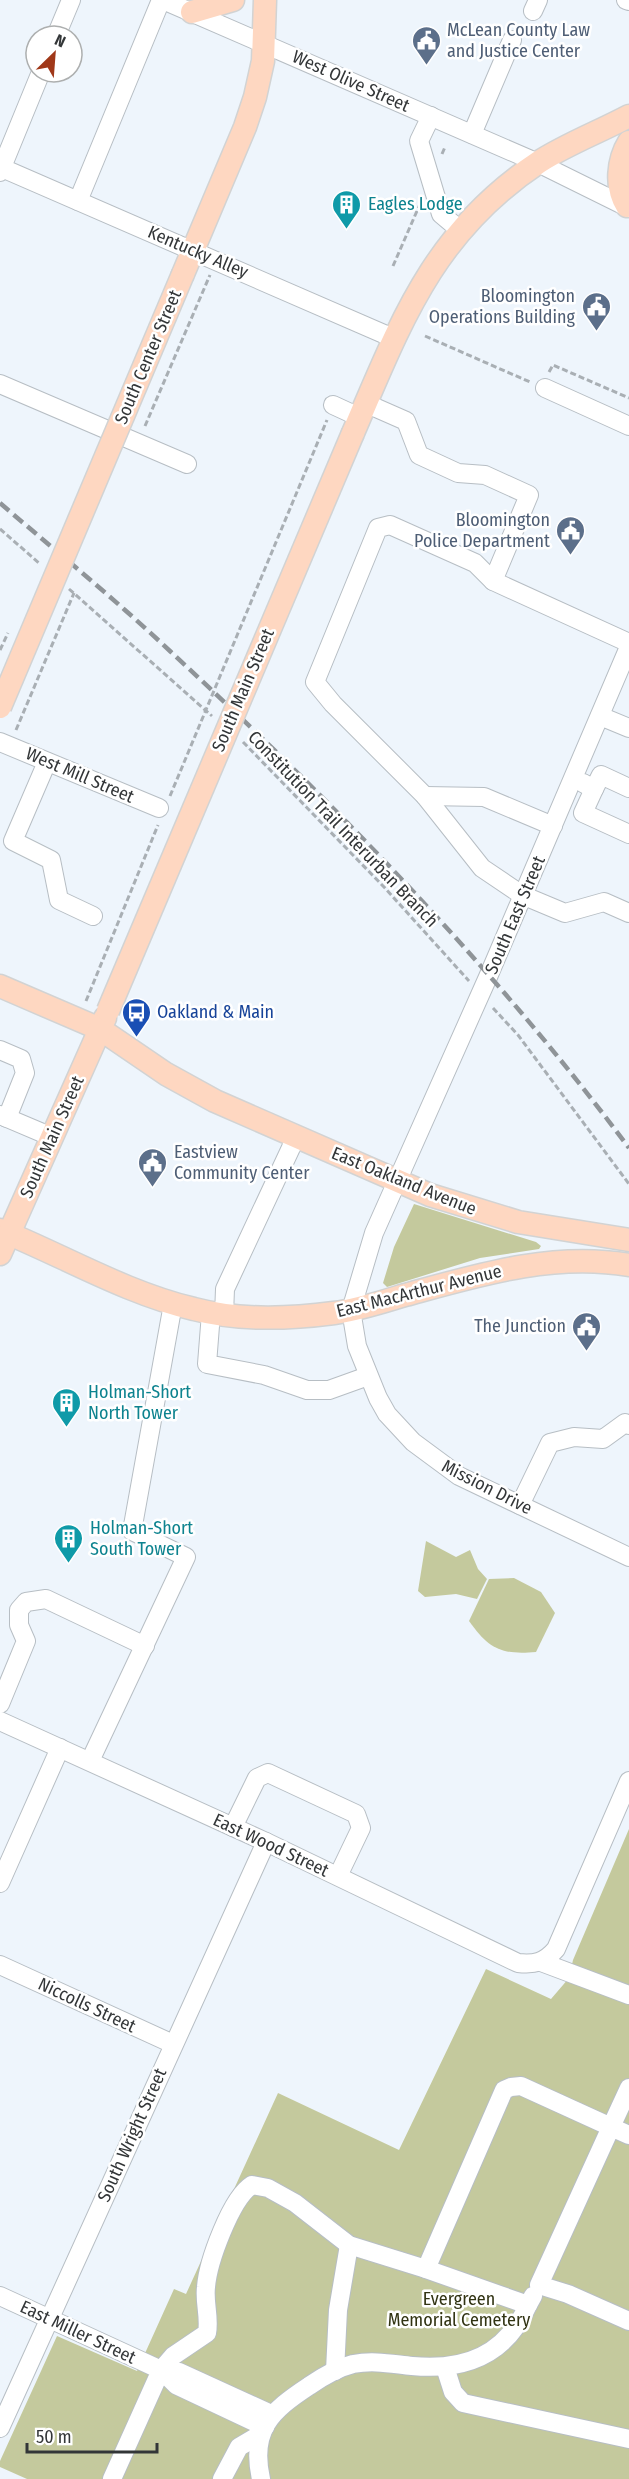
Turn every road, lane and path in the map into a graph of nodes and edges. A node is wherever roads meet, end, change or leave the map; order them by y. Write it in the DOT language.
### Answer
graph roads {
  1 [pos="70,0"];
  2 [pos="162,0"];
  3 [pos="233,0"];
  4 [pos="265,0"];
  5 [pos="192,12"];
  6 [pos="61,24"];
  7 [pos="512,40"];
  8 [pos="264,44"];
  9 [pos="36,84"];
  10 [pos="431,116"];
  11 [pos="629,116"];
  12 [pos="472,134"];
  13 [pos="629,142"];
  14 [pos="538,163"];
  15 [pos="1,170"];
  16 [pos="78,201"];
  17 [pos="628,207"];
  18 [pos="460,230"];
  19 [pos="194,250"];
  20 [pos="212,273"];
  21 [pos="425,336"];
  22 [pos="393,338"];
  23 [pos="544,382"];
  24 [pos="0,384"];
  25 [pos="629,398"];
  26 [pos="333,405"];
  27 [pos="359,418"];
  28 [pos="629,426"];
  29 [pos="138,442"];
  30 [pos="187,464"];
  31 [pos="0,529"];
  32 [pos="39,564"];
  33 [pos="493,581"];
  34 [pos="65,585"];
  35 [pos="74,592"];
  36 [pos="629,645"];
  37 [pos="623,675"];
  38 [pos="0,707"];
  39 [pos="206,711"];
  40 [pos="600,716"];
  41 [pos="213,717"];
  42 [pos="629,728"];
  43 [pos="236,736"];
  44 [pos="5,744"];
  45 [pos="47,762"];
  46 [pos="573,779"];
  47 [pos="629,788"];
  48 [pos="594,789"];
  49 [pos="425,796"];
  50 [pos="162,812"];
  51 [pos="553,826"];
  52 [pos="629,834"];
  53 [pos="6,839"];
  54 [pos="522,895"];
  55 [pos="629,913"];
  56 [pos="93,916"];
  57 [pos="0,986"];
  58 [pos="481,994"];
  59 [pos="99,1016"];
  60 [pos="0,1050"];
  61 [pos="4,1117"];
  62 [pos="52,1137"];
  63 [pos="296,1137"];
  64 [pos="396,1181"];
  65 [pos="629,1184"];
  66 [pos="3,1239"];
  67 [pos="629,1240"];
  68 [pos="629,1265"];
  69 [pos="174,1304"];
  70 [pos="351,1310"];
  71 [pos="218,1314"];
  72 [pos="368,1376"];
  73 [pos="628,1421"];
  74 [pos="520,1505"];
  75 [pos="629,1557"];
  76 [pos="145,1646"];
  77 [pos="0,1704"];
  78 [pos="0,1721"];
  79 [pos="60,1748"];
  80 [pos="90,1761"];
  81 [pos="629,1781"];
  82 [pos="233,1827"];
  83 [pos="266,1842"];
  84 [pos="338,1876"];
  85 [pos="0,1883"];
  86 [pos="541,1962"];
  87 [pos="0,1965"];
  88 [pos="629,1995"];
  89 [pos="173,2044"];
  90 [pos="629,2088"];
  91 [pos="611,2127"];
  92 [pos="629,2135"];
  93 [pos="349,2245"];
  94 [pos="426,2269"];
  95 [pos="539,2285"];
  96 [pos="0,2296"];
  97 [pos="528,2305"];
  98 [pos="49,2318"];
  99 [pos="629,2321"];
  100 [pos="445,2367"];
  101 [pos="159,2369"];
  102 [pos="335,2371"];
  103 [pos="266,2425"];
  104 [pos="0,2428"];
  105 [pos="629,2439"];
  106 [pos="112,2479"];
  107 [pos="222,2479"];
  108 [pos="261,2479"];
  1 -- 6 [label="street"];
  2 -- 5 [label="street, West Olive Street"];
  2 -- 16 [label="street"];
  3 -- 5 [label="main road"];
  4 -- 8 [label="main road, South Center Street"];
  5 -- 8 [label="street, West Olive Street"];
  7 -- 12 [label="street"];
  8 -- 10 [label="street, West Olive Street"];
  8 -- 19 [label="main road, South Center Street"];
  9 -- 15 [label="street"];
  10 -- 12 [label="street, West Olive Street"];
  10 -- 18 [label="street"];
  11 -- 14 [label="main road"];
  12 -- 14 [label="street, West Olive Street"];
  13 -- 17 [label="main road"];
  14 -- 17 [label="street, West Olive Street"];
  14 -- 18 [label="main road, South Main Street"];
  15 -- 16 [label="street, Kentucky Alley"];
  16 -- 19 [label="street, Kentucky Alley"];
  18 -- 22 [label="main road, South Main Street"];
  19 -- 22 [label="street, Kentucky Alley"];
  19 -- 38 [label="main road, South Center Street, bridge"];
  20 -- 29 [label="path"];
  21 -- 23 [label="path"];
  22 -- 27 [label="main road, South Main Street"];
  23 -- 25 [label="path"];
  23 -- 28 [label="street"];
  24 -- 29 [label="street"];
  26 -- 27 [label="street"];
  26 -- 39 [label="path"];
  27 -- 33 [label="street"];
  27 -- 59 [label="main road, South Main Street, bridge"];
  29 -- 30 [label="street"];
  31 -- 32 [label="path"];
  33 -- 36 [label="street"];
  33 -- 49 [label="street"];
  34 -- 35 [label="path"];
  35 -- 39 [label="path"];
  35 -- 44 [label="path"];
  36 -- 37 [label="street, South East Street"];
  37 -- 40 [label="street, South East Street"];
  39 -- 41 [label="path"];
  39 -- 50 [label="path"];
  40 -- 42 [label="street"];
  40 -- 46 [label="street, South East Street"];
  43 -- 58 [label="path, Constitution Trail Interurban Branch"];
  44 -- 45 [label="street, West Mill Street"];
  45 -- 50 [label="street, West Mill Street"];
  45 -- 53 [label="street"];
  46 -- 48 [label="street"];
  46 -- 51 [label="street, South East Street"];
  47 -- 48 [label="street"];
  48 -- 52 [label="street"];
  49 -- 51 [label="street"];
  49 -- 54 [label="street"];
  50 -- 59 [label="path"];
  51 -- 54 [label="street, South East Street"];
  53 -- 56 [label="street"];
  54 -- 55 [label="street"];
  54 -- 58 [label="street, South East Street"];
  57 -- 59 [label="main road, East Oakland Avenue"];
  58 -- 64 [label="street, South East Street"];
  58 -- 65 [label="path, Constitution Trail Interurban Branch"];
  59 -- 62 [label="main road, South Main Street"];
  59 -- 63 [label="main road, East Oakland Avenue"];
  60 -- 61 [label="street"];
  61 -- 62 [label="street"];
  62 -- 66 [label="main road, South Main Street"];
  63 -- 64 [label="main road, East Oakland Avenue"];
  63 -- 71 [label="street"];
  64 -- 67 [label="main road, East Oakland Avenue"];
  64 -- 70 [label="street, Mission Drive"];
  66 -- 69 [label="main road, East MacArthur Avenue"];
  68 -- 70 [label="main road, East MacArthur Avenue"];
  69 -- 71 [label="main road, East MacArthur Avenue"];
  69 -- 76 [label="street"];
  70 -- 71 [label="main road, East MacArthur Avenue"];
  70 -- 72 [label="street, Mission Drive"];
  71 -- 72 [label="street"];
  72 -- 74 [label="street, Mission Drive"];
  73 -- 74 [label="street"];
  74 -- 75 [label="street, Mission Drive"];
  76 -- 77 [label="street"];
  76 -- 80 [label="street"];
  78 -- 79 [label="street, East Wood Street"];
  79 -- 80 [label="street, East Wood Street"];
  79 -- 85 [label="street"];
  80 -- 82 [label="street, East Wood Street"];
  81 -- 86 [label="street"];
  82 -- 83 [label="street, East Wood Street"];
  82 -- 84 [label="street"];
  83 -- 84 [label="street, East Wood Street"];
  83 -- 89 [label="street, South Wright Street"];
  84 -- 86 [label="street, East Wood Street"];
  86 -- 88 [label="street, East Wood Street"];
  87 -- 89 [label="street, Niccolls Street"];
  89 -- 98 [label="street, South Wright Street"];
  90 -- 91 [label="street"];
  91 -- 92 [label="street"];
  91 -- 94 [label="street"];
  91 -- 95 [label="street"];
  93 -- 94 [label="street"];
  93 -- 101 [label="street"];
  93 -- 102 [label="street"];
  94 -- 97 [label="street"];
  95 -- 97 [label="street"];
  95 -- 99 [label="street"];
  96 -- 98 [label="street, East Miller Street"];
  97 -- 100 [label="street"];
  98 -- 101 [label="street, East Miller Street"];
  98 -- 104 [label="street, South Wright Street"];
  100 -- 102 [label="street"];
  100 -- 105 [label="street"];
  101 -- 103 [label="street, East Miller Street"];
  101 -- 106 [label="street"];
  102 -- 103 [label="street"];
  103 -- 107 [label="street"];
  103 -- 108 [label="street"];
}
